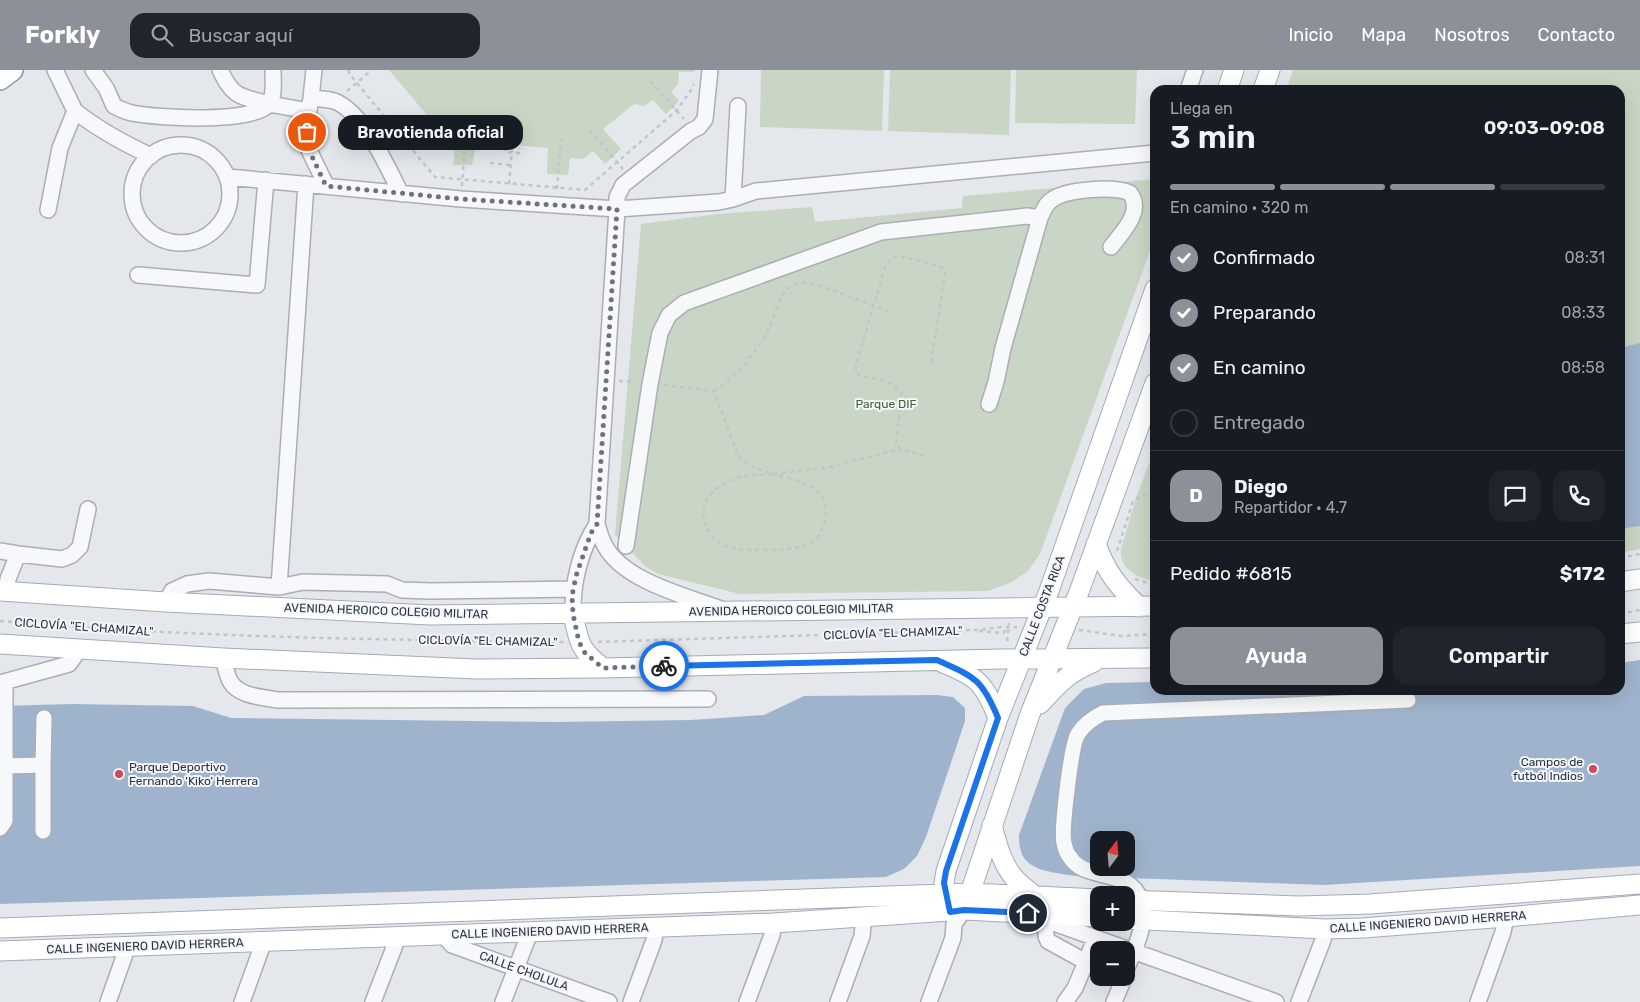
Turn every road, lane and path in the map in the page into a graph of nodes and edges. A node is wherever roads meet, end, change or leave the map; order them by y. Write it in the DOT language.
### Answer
graph roads {
  1 [pos="12,70"];
  2 [pos="55,70"];
  3 [pos="93,70"];
  4 [pos="220,70"];
  5 [pos="273,70"];
  6 [pos="314,70"];
  7 [pos="348,70"];
  8 [pos="372,70"];
  9 [pos="710,70"];
  10 [pos="1195,70"];
  11 [pos="1234,70"];
  12 [pos="1270,70"];
  13 [pos="0,79"];
  14 [pos="650,81"];
  15 [pos="695,82"];
  16 [pos="357,83"];
  17 [pos="1190,85"];
  18 [pos="1229,85"];
  19 [pos="1265,85"];
  20 [pos="335,101"];
  21 [pos="270,104"];
  22 [pos="310,105"];
  23 [pos="738,106"];
  24 [pos="75,111"];
  25 [pos="676,111"];
  26 [pos="439,117"];
  27 [pos="466,130"];
  28 [pos="590,130"];
  29 [pos="691,130"];
  30 [pos="561,138"];
  31 [pos="407,143"];
  32 [pos="505,147"];
  33 [pos="520,148"];
  34 [pos="512,149"];
  35 [pos="512,153"];
  36 [pos="1150,153"];
  37 [pos="151,156"];
  38 [pos="616,162"];
  39 [pos="490,163"];
  40 [pos="511,165"];
  41 [pos="228,177"];
  42 [pos="631,177"];
  43 [pos="462,179"];
  44 [pos="266,180"];
  45 [pos="509,183"];
  46 [pos="306,184"];
  47 [pos="326,186"];
  48 [pos="557,188"];
  49 [pos="400,194"];
  50 [pos="461,199"];
  51 [pos="733,200"];
  52 [pos="507,202"];
  53 [pos="556,206"];
  54 [pos="617,209"];
  55 [pos="48,210"];
  56 [pos="1040,218"];
  57 [pos="1111,247"];
  58 [pos="138,275"];
  59 [pos="1150,303"];
  60 [pos="874,306"];
  61 [pos="891,312"];
  62 [pos="931,363"];
  63 [pos="605,381"];
  64 [pos="650,384"];
  65 [pos="714,391"];
  66 [pos="1150,397"];
  67 [pos="989,404"];
  68 [pos="900,449"];
  69 [pos="924,456"];
  70 [pos="772,474"];
  71 [pos="1150,493"];
  72 [pos="88,509"];
  73 [pos="597,524"];
  74 [pos="1096,544"];
  75 [pos="626,546"];
  76 [pos="0,551"];
  77 [pos="18,554"];
  78 [pos="1640,554"];
  79 [pos="1116,555"];
  80 [pos="1625,557"];
  81 [pos="1131,577"];
  82 [pos="1640,579"];
  83 [pos="1625,581"];
  84 [pos="1150,583"];
  85 [pos="279,587"];
  86 [pos="574,589"];
  87 [pos="3,591"];
  88 [pos="166,602"];
  89 [pos="1073,607"];
  90 [pos="1147,607"];
  91 [pos="1042,608"];
  92 [pos="1640,610"];
  93 [pos="727,611"];
  94 [pos="1625,613"];
  95 [pos="573,614"];
  96 [pos="1009,620"];
  97 [pos="0,621"];
  98 [pos="1008,628"];
  99 [pos="1016,628"];
  100 [pos="977,630"];
  101 [pos="1078,630"];
  102 [pos="1640,632"];
  103 [pos="1150,634"];
  104 [pos="1625,634"];
  105 [pos="1007,641"];
  106 [pos="579,642"];
  107 [pos="0,644"];
  108 [pos="79,650"];
  109 [pos="223,658"];
  110 [pos="1150,658"];
  111 [pos="1021,659"];
  112 [pos="1053,659"];
  113 [pos="937,660"];
  114 [pos="1100,660"];
  115 [pos="603,668"];
  116 [pos="2,683"];
  117 [pos="708,699"];
  118 [pos="1408,700"];
  119 [pos="1030,714"];
  120 [pos="44,718"];
  121 [pos="998,718"];
  122 [pos="43,765"];
  123 [pos="6,766"];
  124 [pos="992,825"];
  125 [pos="0,828"];
  126 [pos="43,831"];
  127 [pos="1640,884"];
  128 [pos="1133,886"];
  129 [pos="972,893"];
  130 [pos="1035,896"];
  131 [pos="1090,899"];
  132 [pos="1135,901"];
  133 [pos="1640,905"];
  134 [pos="954,910"];
  135 [pos="864,916"];
  136 [pos="1046,917"];
  137 [pos="1090,917"];
  138 [pos="1506,918"];
  139 [pos="1135,920"];
  140 [pos="774,923"];
  141 [pos="3,927"];
  142 [pos="656,928"];
  143 [pos="1325,928"];
  144 [pos="527,932"];
  145 [pos="443,935"];
  146 [pos="395,936"];
  147 [pos="1095,938"];
  148 [pos="264,941"];
  149 [pos="1103,941"];
  150 [pos="124,946"];
  151 [pos="0,951"];
  152 [pos="1135,953"];
  153 [pos="1086,962"];
  154 [pos="516,968"];
  155 [pos="1121,986"];
  156 [pos="108,1002"];
  157 [pos="242,1002"];
  158 [pos="373,1002"];
  159 [pos="504,1002"];
  160 [pos="609,1002"];
  161 [pos="631,1002"];
  162 [pos="747,1002"];
  163 [pos="838,1002"];
  164 [pos="929,1002"];
  165 [pos="1065,1002"];
  166 [pos="1114,1002"];
  167 [pos="1276,1002"];
  168 [pos="1299,1002"];
  169 [pos="1478,1002"];
  1 -- 13 [label="highway"];
  2 -- 24 [label="street"];
  3 -- 21 [label="street"];
  4 -- 21 [label="street"];
  5 -- 21 [label="street"];
  6 -- 22 [label="street"];
  7 -- 16 [label="path"];
  8 -- 16 [label="path"];
  9 -- 29 [label="street"];
  10 -- 17 [label="street"];
  11 -- 18 [label="main road"];
  12 -- 19 [label="main road"];
  14 -- 25 [label="path"];
  15 -- 25 [label="path"];
  16 -- 20 [label="path"];
  16 -- 31 [label="path"];
  20 -- 22 [label="street"];
  20 -- 49 [label="street"];
  21 -- 22 [label="street"];
  22 -- 47 [label="street"];
  23 -- 51 [label="street"];
  24 -- 37 [label="street"];
  24 -- 55 [label="street"];
  25 -- 29 [label="path"];
  25 -- 38 [label="path"];
  26 -- 31 [label="path"];
  27 -- 43 [label="path"];
  28 -- 38 [label="path"];
  29 -- 42 [label="street"];
  30 -- 48 [label="path"];
  31 -- 43 [label="path"];
  32 -- 35 [label="path"];
  33 -- 35 [label="path"];
  34 -- 35 [label="path"];
  35 -- 40 [label="path"];
  36 -- 51 [label="street"];
  37 -- 41 [label="street"];
  37 -- 41 [label="street"];
  38 -- 42 [label="path"];
  38 -- 48 [label="path"];
  39 -- 40 [label="path"];
  40 -- 45 [label="path"];
  41 -- 44 [label="street"];
  42 -- 54 [label="street"];
  43 -- 45 [label="path"];
  43 -- 50 [label="path"];
  44 -- 46 [label="street"];
  44 -- 58 [label="street"];
  45 -- 48 [label="path"];
  45 -- 52 [label="path"];
  46 -- 47 [label="street"];
  46 -- 85 [label="street"];
  47 -- 49 [label="street"];
  48 -- 53 [label="path"];
  49 -- 50 [label="street"];
  50 -- 52 [label="street"];
  51 -- 54 [label="street"];
  52 -- 53 [label="street"];
  53 -- 54 [label="street"];
  54 -- 63 [label="street"];
  56 -- 57 [label="street"];
  56 -- 64 [label="street"];
  56 -- 67 [label="street"];
  59 -- 91 [label="main road, CALLE COSTA RICA"];
  60 -- 61 [label="path"];
  60 -- 62 [label="path"];
  60 -- 65 [label="path"];
  60 -- 68 [label="path"];
  63 -- 64 [label="path"];
  63 -- 73 [label="street"];
  64 -- 65 [label="path"];
  64 -- 75 [label="street"];
  65 -- 70 [label="path"];
  66 -- 74 [label="main road, CALLE COSTA RICA"];
  68 -- 69 [label="path"];
  68 -- 70 [label="path"];
  70 -- 70 [label="path"];
  71 -- 79 [label="path"];
  72 -- 77 [label="street"];
  73 -- 86 [label="street"];
  73 -- 93 [label="street"];
  74 -- 89 [label="main road, CALLE COSTA RICA"];
  74 -- 90 [label="main road"];
  76 -- 77 [label="street"];
  77 -- 87 [label="street"];
  78 -- 80 [label="path"];
  81 -- 84 [label="path"];
  82 -- 83 [label="main road"];
  85 -- 86 [label="street"];
  85 -- 88 [label="street"];
  86 -- 95 [label="street"];
  87 -- 88 [label="main road, AVENIDA HEROICO COLEGIO MILITAR"];
  88 -- 95 [label="main road, AVENIDA HEROICO COLEGIO MILITAR"];
  89 -- 90 [label="main road, AVENIDA HEROICO COLEGIO MILITAR"];
  89 -- 91 [label="main road, AVENIDA HEROICO COLEGIO MILITAR"];
  89 -- 112 [label="main road, CALLE COSTA RICA"];
  91 -- 93 [label="main road, AVENIDA HEROICO COLEGIO MILITAR"];
  91 -- 111 [label="main road, CALLE COSTA RICA"];
  92 -- 94 [label="path"];
  93 -- 95 [label="main road, AVENIDA HEROICO COLEGIO MILITAR"];
  95 -- 106 [label="main road"];
  96 -- 98 [label="path"];
  97 -- 106 [label="path, CICLOVÍA \"EL CHAMIZAL\""];
  98 -- 99 [label="path, CICLOVÍA \"EL CHAMIZAL\""];
  98 -- 100 [label="path, CICLOVÍA \"EL CHAMIZAL\""];
  98 -- 100 [label="path, CICLOVÍA \"EL CHAMIZAL\""];
  98 -- 105 [label="path"];
  100 -- 106 [label="path, CICLOVÍA \"EL CHAMIZAL\""];
  101 -- 103 [label="path"];
  102 -- 104 [label="main road"];
  106 -- 115 [label="main road"];
  107 -- 108 [label="main road"];
  108 -- 109 [label="main road"];
  108 -- 116 [label="street"];
  109 -- 115 [label="main road"];
  109 -- 117 [label="street"];
  110 -- 114 [label="main road"];
  111 -- 112 [label="main road"];
  111 -- 113 [label="main road"];
  111 -- 121 [label="main road, CALLE COSTA RICA"];
  112 -- 114 [label="main road"];
  112 -- 119 [label="main road, CALLE COSTA RICA"];
  113 -- 115 [label="main road"];
  113 -- 121 [label="main road"];
  114 -- 119 [label="main road"];
  116 -- 123 [label="street"];
  118 -- 128 [label="street"];
  119 -- 124 [label="main road, CALLE COSTA RICA"];
  120 -- 122 [label="street"];
  121 -- 134 [label="main road, CALLE COSTA RICA"];
  122 -- 123 [label="street"];
  122 -- 126 [label="street"];
  123 -- 125 [label="street"];
  124 -- 129 [label="main road, CALLE COSTA RICA"];
  124 -- 130 [label="main road"];
  127 -- 132 [label="main road, CALLE INGENIERO DAVID HERRERA"];
  129 -- 130 [label="main road"];
  129 -- 134 [label="main road, CALLE COSTA RICA"];
  130 -- 131 [label="main road"];
  133 -- 138 [label="main road, CALLE INGENIERO DAVID HERRERA"];
  134 -- 135 [label="main road, CALLE INGENIERO DAVID HERRERA"];
  134 -- 136 [label="main road, CALLE INGENIERO DAVID HERRERA"];
  134 -- 141 [label="main road, CALLE INGENIERO DAVID HERRERA"];
  134 -- 164 [label="street, CALLE COSTA RICA"];
  135 -- 140 [label="main road, CALLE INGENIERO DAVID HERRERA"];
  135 -- 163 [label="street"];
  136 -- 137 [label="main road, CALLE INGENIERO DAVID HERRERA"];
  136 -- 147 [label="street"];
  136 -- 153 [label="street"];
  138 -- 143 [label="main road, CALLE INGENIERO DAVID HERRERA"];
  138 -- 169 [label="street"];
  139 -- 143 [label="main road, CALLE INGENIERO DAVID HERRERA"];
  140 -- 142 [label="main road, CALLE INGENIERO DAVID HERRERA"];
  140 -- 162 [label="street"];
  142 -- 144 [label="main road, CALLE INGENIERO DAVID HERRERA"];
  142 -- 161 [label="street"];
  143 -- 168 [label="street"];
  144 -- 145 [label="main road, CALLE INGENIERO DAVID HERRERA"];
  144 -- 154 [label="street"];
  145 -- 146 [label="main road, CALLE INGENIERO DAVID HERRERA"];
  145 -- 154 [label="street, CALLE CHOLULA"];
  146 -- 148 [label="main road, CALLE INGENIERO DAVID HERRERA"];
  146 -- 158 [label="street"];
  147 -- 149 [label="street"];
  147 -- 153 [label="street"];
  148 -- 150 [label="main road, CALLE INGENIERO DAVID HERRERA"];
  148 -- 157 [label="street"];
  150 -- 151 [label="main road, CALLE INGENIERO DAVID HERRERA"];
  150 -- 156 [label="street"];
  152 -- 167 [label="street"];
  153 -- 165 [label="street"];
  154 -- 159 [label="street"];
  154 -- 160 [label="street, CALLE CHOLULA"];
  155 -- 166 [label="street"];
}
